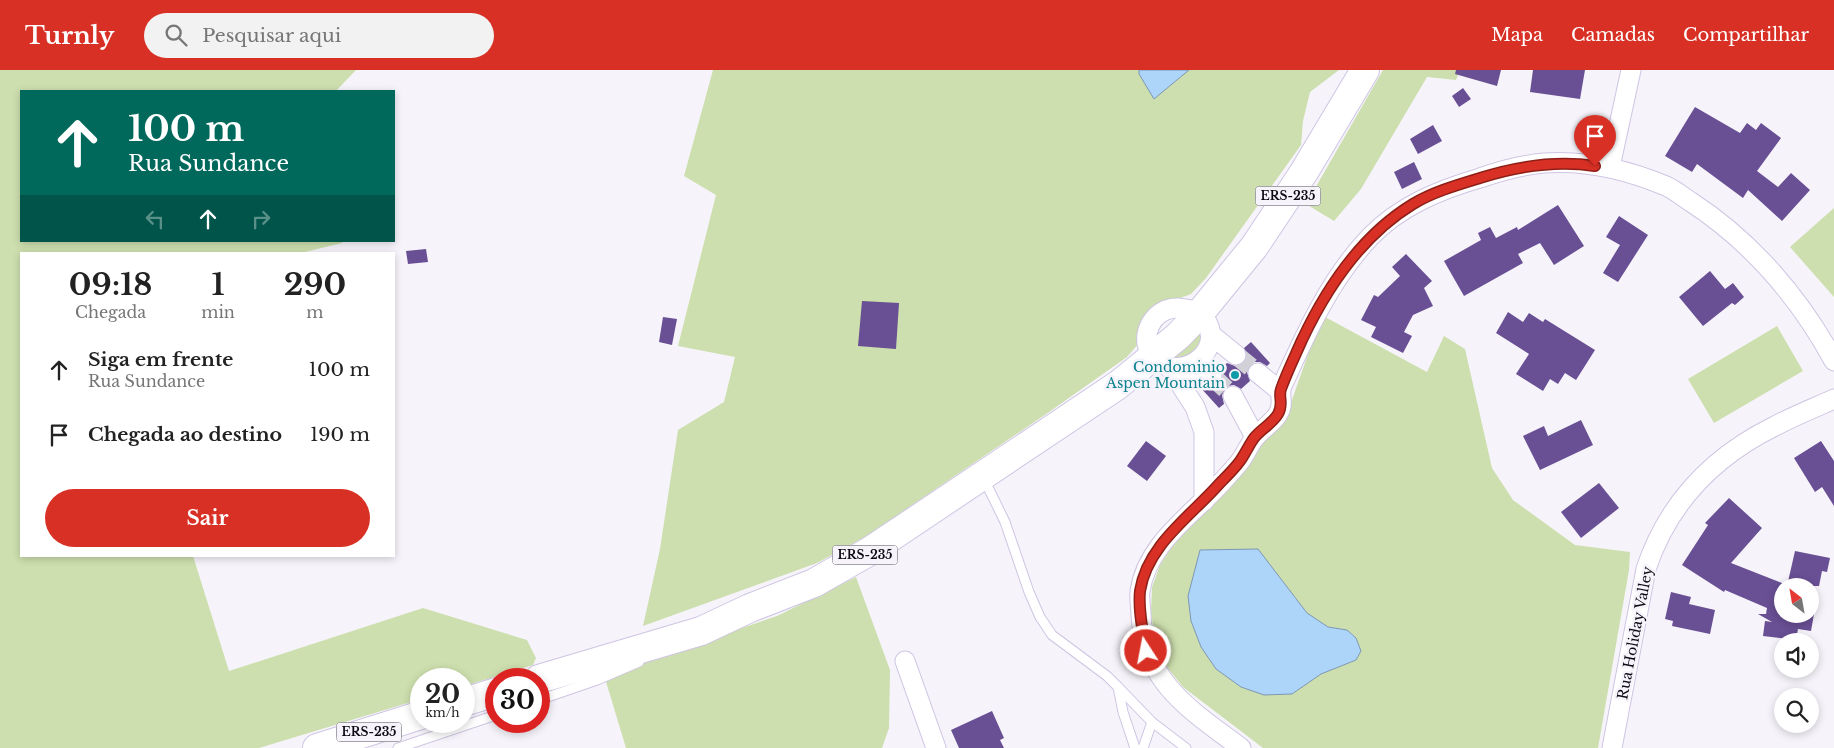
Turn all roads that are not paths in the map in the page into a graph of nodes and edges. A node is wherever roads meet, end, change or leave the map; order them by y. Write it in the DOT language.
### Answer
graph roads {
  1 [pos="1365,70"];
  2 [pos="1631,70"];
  3 [pos="1610,168"];
  4 [pos="1205,324"];
  5 [pos="1236,355"];
  6 [pos="1834,361"];
  7 [pos="1169,364"];
  8 [pos="1258,373"];
  9 [pos="1212,376"];
  10 [pos="1280,391"];
  11 [pos="1233,396"];
  12 [pos="1834,399"];
  13 [pos="1255,437"];
  14 [pos="983,477"];
  15 [pos="1204,501"];
  16 [pos="701,630"];
  17 [pos="905,661"];
  18 [pos="550,676"];
  19 [pos="1118,687"];
  20 [pos="550,696"];
  21 [pos="410,719"];
  22 [pos="485,719"];
  23 [pos="1152,722"];
  24 [pos="317,748"];
  25 [pos="398,748"];
  26 [pos="936,748"];
  27 [pos="1135,748"];
  28 [pos="1143,748"];
  29 [pos="1186,748"];
  30 [pos="1241,748"];
  31 [pos="1612,748"];
  1 -- 4 [label="main road, ERS-235"];
  2 -- 3 [label="street"];
  3 -- 6 [label="street"];
  3 -- 10 [label="street"];
  4 -- 5 [label="street"];
  4 -- 7 [label="main road, ERS-235"];
  7 -- 9 [label="street"];
  7 -- 14 [label="main road, ERS-235"];
  7 -- 15 [label="street"];
  8 -- 10 [label="street"];
  10 -- 13 [label="street"];
  11 -- 13 [label="street"];
  12 -- 31 [label="street, Rua Holiday Valley"];
  13 -- 15 [label="street"];
  14 -- 16 [label="main road, ERS-235"];
  14 -- 19 [label="lane"];
  15 -- 30 [label="street"];
  16 -- 18 [label="main road, ERS-235"];
  16 -- 20 [label="lane"];
  17 -- 26 [label="street"];
  19 -- 23 [label="lane"];
  19 -- 27 [label="lane"];
  21 -- 24 [label="main road, ERS-235"];
  22 -- 25 [label="lane"];
  23 -- 28 [label="lane"];
  23 -- 29 [label="lane"];
}
